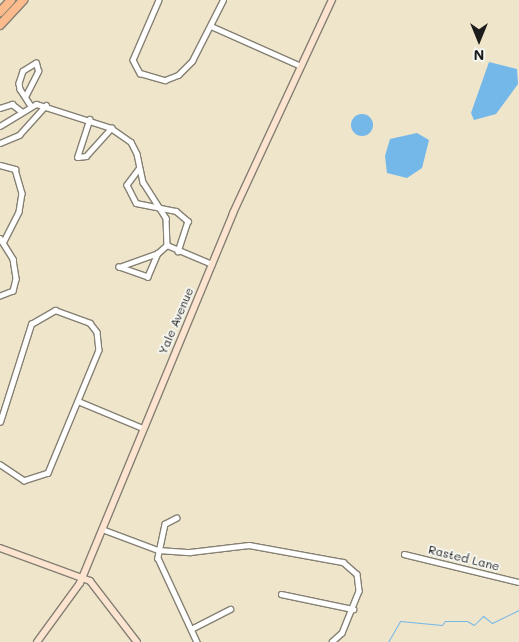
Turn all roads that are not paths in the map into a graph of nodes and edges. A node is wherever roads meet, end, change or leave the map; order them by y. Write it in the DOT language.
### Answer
graph roads {
  1 [pos="11,0"];
  2 [pos="24,0"];
  3 [pos="159,0"];
  4 [pos="223,0"];
  5 [pos="332,0"];
  6 [pos="0,12"];
  7 [pos="0,25"];
  8 [pos="211,26"];
  9 [pos="301,66"];
  10 [pos="26,95"];
  11 [pos="46,105"];
  12 [pos="31,106"];
  13 [pos="0,108"];
  14 [pos="21,111"];
  15 [pos="90,119"];
  16 [pos="0,126"];
  17 [pos="111,128"];
  18 [pos="0,143"];
  19 [pos="0,165"];
  20 [pos="139,169"];
  21 [pos="162,209"];
  22 [pos="2,240"];
  23 [pos="167,245"];
  24 [pos="178,250"];
  25 [pos="158,253"];
  26 [pos="212,264"];
  27 [pos="0,296"];
  28 [pos="78,401"];
  29 [pos="0,422"];
  30 [pos="143,428"];
  31 [pos="0,465"];
  32 [pos="177,518"];
  33 [pos="102,530"];
  34 [pos="0,548"];
  35 [pos="158,550"];
  36 [pos="404,554"];
  37 [pos="83,576"];
  38 [pos="519,582"];
  39 [pos="281,594"];
  40 [pos="230,609"];
  41 [pos="353,609"];
  42 [pos="191,629"];
  43 [pos="37,642"];
  44 [pos="137,642"];
  45 [pos="197,642"];
  46 [pos="332,642"];
  1 -- 6 [label="highway"];
  2 -- 7 [label="highway"];
  3 -- 8 [label="street"];
  4 -- 8 [label="street"];
  5 -- 9 [label="street, Yale Avenue"];
  8 -- 9 [label="street"];
  9 -- 26 [label="street, Yale Avenue"];
  10 -- 10 [label="street"];
  10 -- 12 [label="street"];
  11 -- 12 [label="street"];
  11 -- 15 [label="street"];
  11 -- 18 [label="street"];
  12 -- 14 [label="street"];
  13 -- 14 [label="street"];
  14 -- 16 [label="street"];
  15 -- 17 [label="street"];
  15 -- 17 [label="street"];
  17 -- 20 [label="street"];
  19 -- 22 [label="street"];
  20 -- 21 [label="street"];
  20 -- 21 [label="street"];
  21 -- 23 [label="street"];
  21 -- 24 [label="street"];
  22 -- 27 [label="street"];
  23 -- 24 [label="street"];
  23 -- 25 [label="street"];
  24 -- 26 [label="street"];
  25 -- 25 [label="street"];
  26 -- 30 [label="street, Yale Avenue"];
  28 -- 29 [label="street"];
  28 -- 30 [label="street"];
  28 -- 31 [label="street"];
  30 -- 33 [label="street, Yale Avenue"];
  32 -- 35 [label="street"];
  33 -- 35 [label="street"];
  33 -- 37 [label="street, Yale Avenue"];
  34 -- 37 [label="street"];
  35 -- 41 [label="street"];
  35 -- 42 [label="street"];
  36 -- 38 [label="street, Rasted Lane"];
  37 -- 43 [label="street, Yale Avenue"];
  37 -- 44 [label="street"];
  39 -- 41 [label="street"];
  40 -- 42 [label="street"];
  41 -- 46 [label="street"];
  42 -- 45 [label="street"];
}
